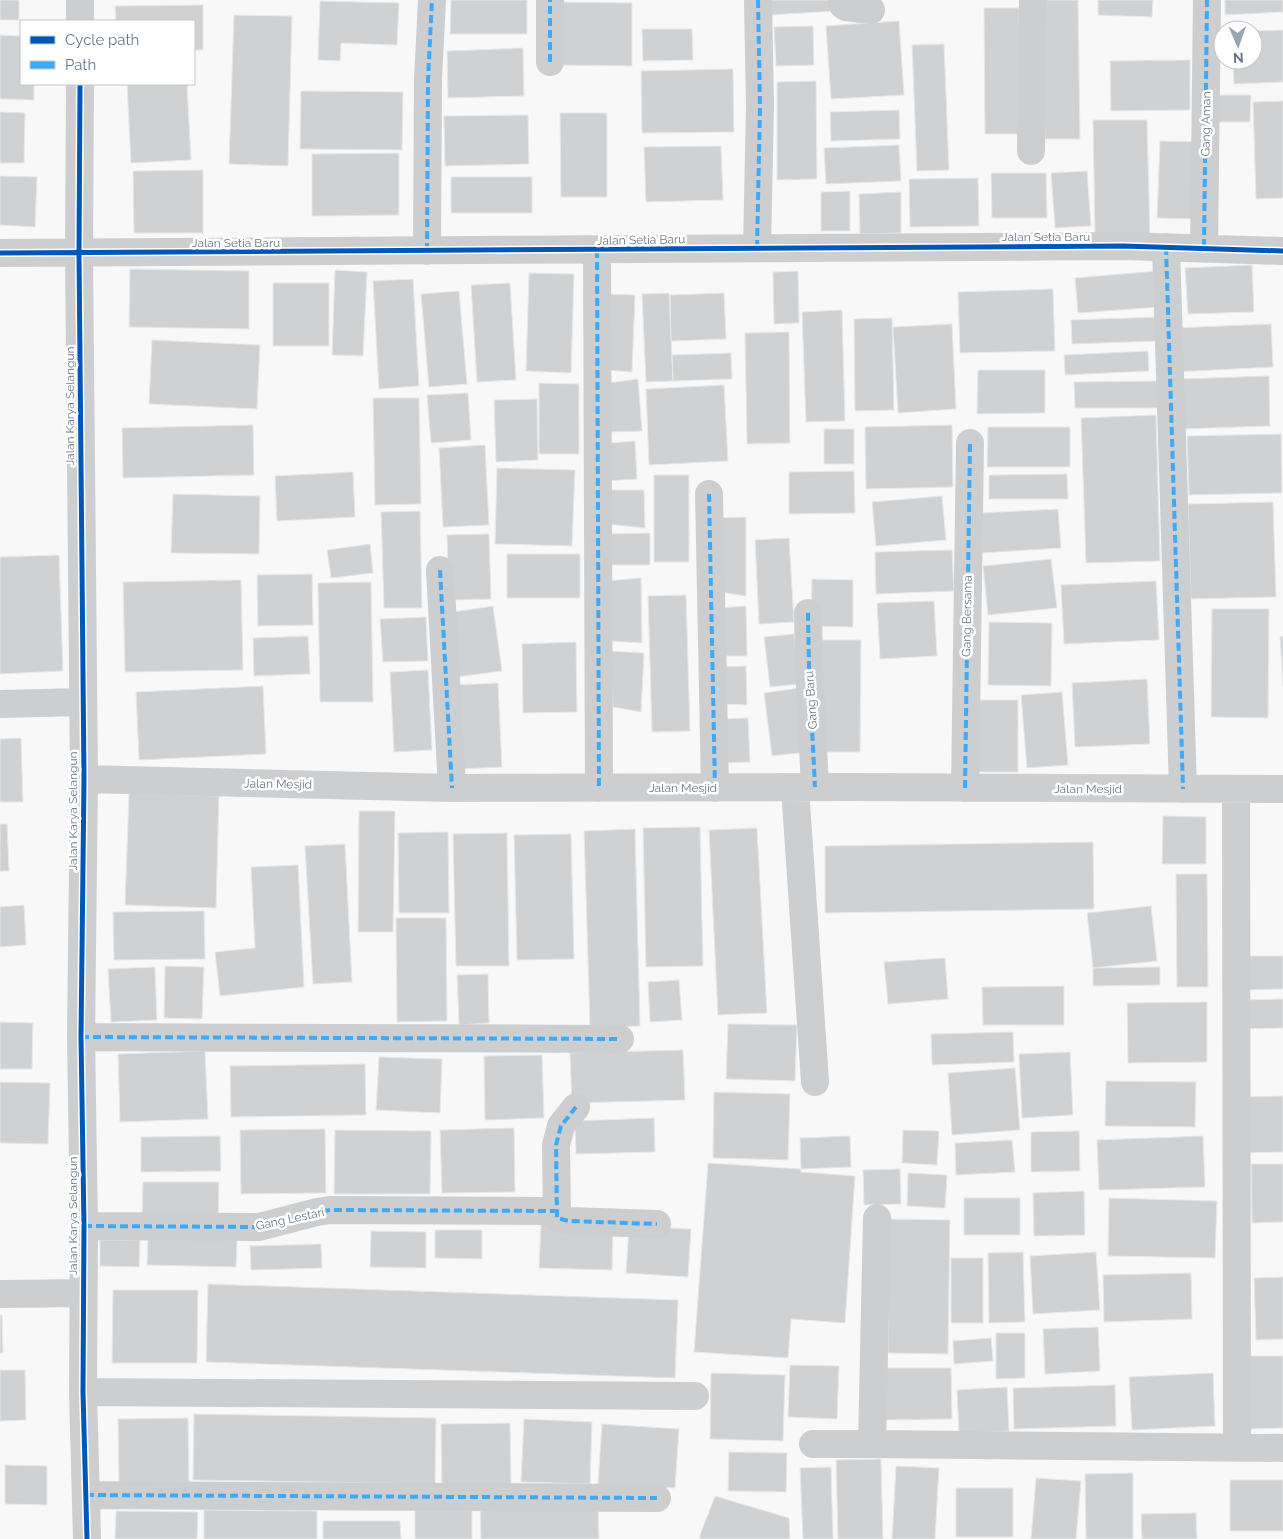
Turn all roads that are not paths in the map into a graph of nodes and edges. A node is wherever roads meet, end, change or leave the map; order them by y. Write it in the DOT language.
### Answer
graph roads {
  1 [pos="80,0"];
  2 [pos="432,0"];
  3 [pos="550,0"];
  4 [pos="758,0"];
  5 [pos="842,0"];
  6 [pos="1033,0"];
  7 [pos="1207,0"];
  8 [pos="871,10"];
  9 [pos="80,20"];
  10 [pos="550,62"];
  11 [pos="80,85"];
  12 [pos="1031,151"];
  13 [pos="1166,247"];
  14 [pos="757,248"];
  15 [pos="1204,248"];
  16 [pos="598,250"];
  17 [pos="427,251"];
  18 [pos="1283,251"];
  19 [pos="0,253"];
  20 [pos="79,254"];
  21 [pos="970,443"];
  22 [pos="710,494"];
  23 [pos="440,570"];
  24 [pos="808,613"];
  25 [pos="83,702"];
  26 [pos="0,704"];
  27 [pos="84,778"];
  28 [pos="452,788"];
  29 [pos="599,788"];
  30 [pos="715,788"];
  31 [pos="805,788"];
  32 [pos="964,788"];
  33 [pos="1184,789"];
  34 [pos="1236,789"];
  35 [pos="1283,789"];
  36 [pos="81,1037"];
  37 [pos="620,1040"];
  38 [pos="815,1082"];
  39 [pos="576,1107"];
  40 [pos="556,1211"];
  41 [pos="877,1218"];
  42 [pos="657,1224"];
  43 [pos="84,1226"];
  44 [pos="83,1293"];
  45 [pos="0,1294"];
  46 [pos="83,1392"];
  47 [pos="695,1396"];
  48 [pos="813,1444"];
  49 [pos="872,1444"];
  50 [pos="1237,1447"];
  51 [pos="1283,1448"];
  52 [pos="86,1495"];
  53 [pos="657,1498"];
  54 [pos="87,1539"];
  1 -- 9 [label="street"];
  2 -- 17 [label="street"];
  3 -- 10 [label="street"];
  4 -- 14 [label="street"];
  5 -- 8 [label="street"];
  6 -- 12 [label="street"];
  7 -- 15 [label="street, Gang Aman"];
  11 -- 20 [label="street, Jalan Karya Selangun"];
  13 -- 14 [label="street, Jalan Setia Baru"];
  13 -- 15 [label="street, Jalan Setia Baru"];
  13 -- 33 [label="street"];
  14 -- 16 [label="street, Jalan Setia Baru"];
  15 -- 18 [label="street, Jalan Setia Baru"];
  16 -- 17 [label="street, Jalan Setia Baru"];
  16 -- 29 [label="street"];
  17 -- 20 [label="street, Jalan Setia Baru"];
  19 -- 20 [label="street, Jalan Setia Baru"];
  20 -- 25 [label="street, Jalan Karya Selangun"];
  21 -- 32 [label="street, Gang Bersama"];
  22 -- 30 [label="street"];
  23 -- 28 [label="street"];
  24 -- 31 [label="street, Gang Baru"];
  25 -- 26 [label="street"];
  25 -- 27 [label="street, Jalan Karya Selangun"];
  27 -- 28 [label="street, Jalan Mesjid"];
  27 -- 36 [label="street, Jalan Karya Selangun"];
  28 -- 29 [label="street, Jalan Mesjid"];
  29 -- 30 [label="street, Jalan Mesjid"];
  30 -- 31 [label="street, Jalan Mesjid"];
  31 -- 32 [label="street, Jalan Mesjid"];
  31 -- 38 [label="street, Gang Baru"];
  32 -- 33 [label="street, Jalan Mesjid"];
  33 -- 34 [label="street, Jalan Mesjid"];
  34 -- 35 [label="street, Jalan Mesjid"];
  34 -- 50 [label="street"];
  36 -- 37 [label="street"];
  36 -- 43 [label="street, Jalan Karya Selangun"];
  39 -- 40 [label="street"];
  40 -- 42 [label="street"];
  40 -- 43 [label="street, Gang Lestari"];
  41 -- 49 [label="street"];
  43 -- 44 [label="street, Jalan Karya Selangun"];
  44 -- 45 [label="street"];
  44 -- 46 [label="street, Jalan Karya Selangun"];
  46 -- 47 [label="street"];
  46 -- 52 [label="street, Jalan Karya Selangun"];
  48 -- 49 [label="street"];
  49 -- 50 [label="street"];
  50 -- 51 [label="street"];
  52 -- 53 [label="street"];
  52 -- 54 [label="street, Jalan Karya Selangun"];
}
